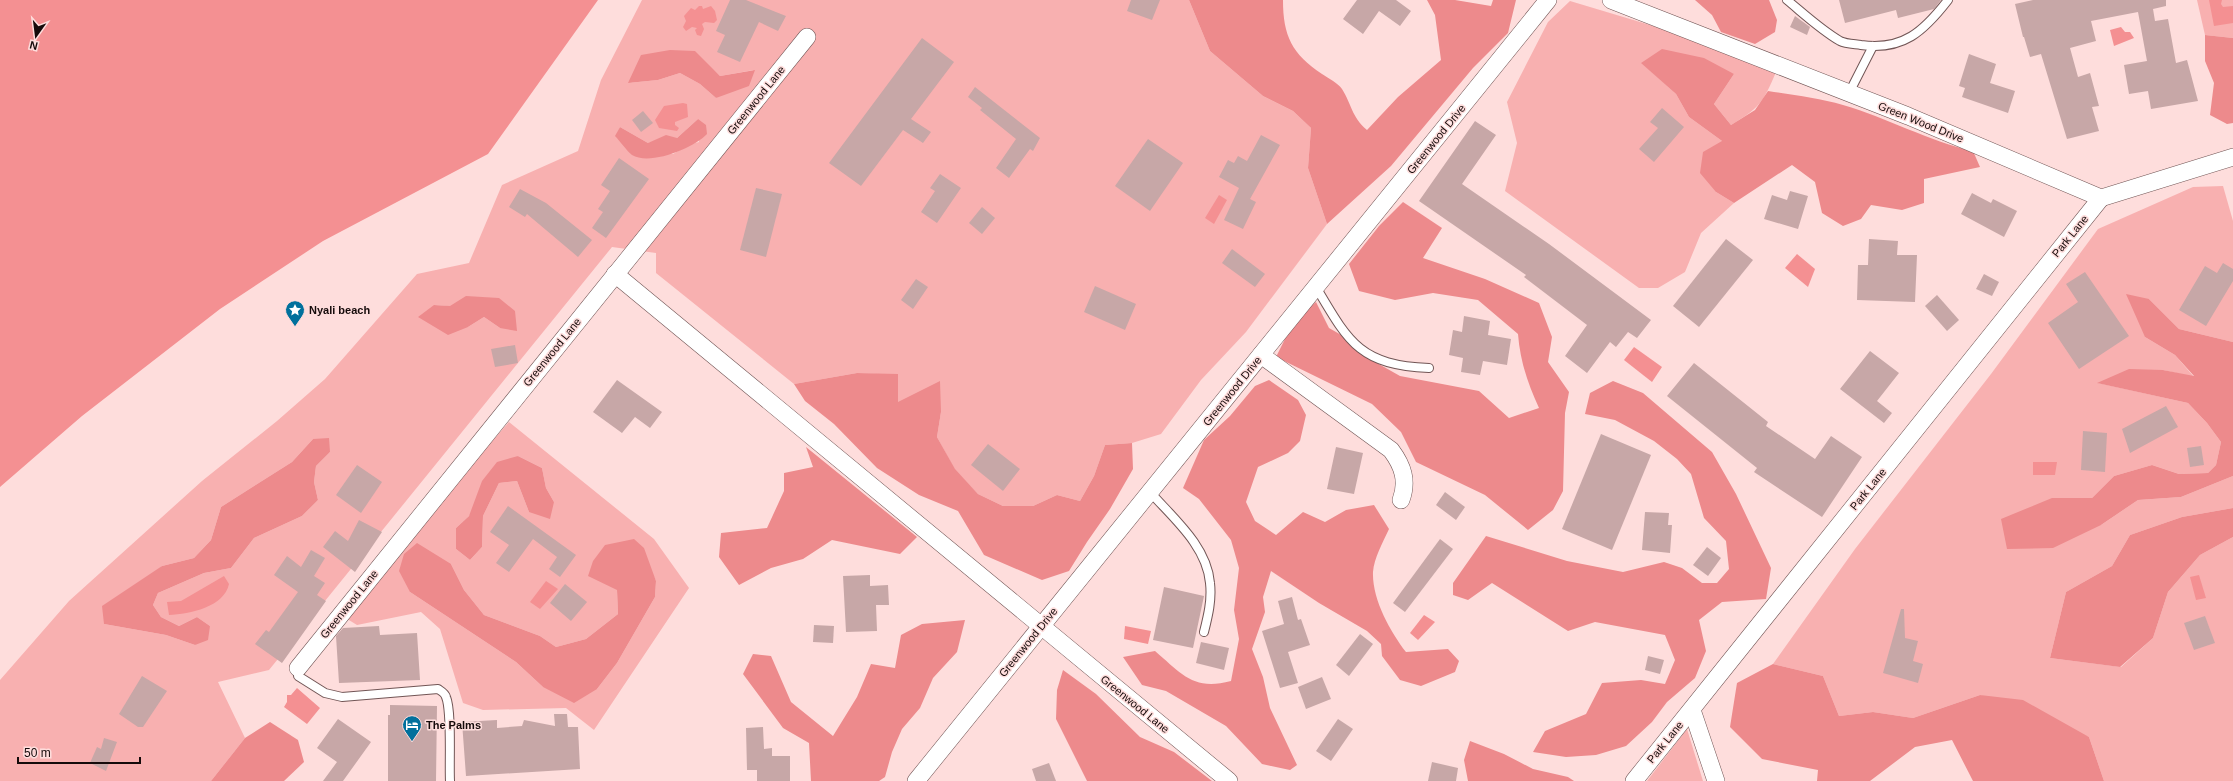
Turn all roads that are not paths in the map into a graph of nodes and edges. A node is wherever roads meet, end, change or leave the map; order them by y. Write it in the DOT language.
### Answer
graph roads {
  1 [pos="1548,0"];
  2 [pos="1610,0"];
  3 [pos="1787,0"];
  4 [pos="1948,0"];
  5 [pos="807,37"];
  6 [pos="1873,46"];
  7 [pos="1849,93"];
  8 [pos="2233,158"];
  9 [pos="2101,198"];
  10 [pos="615,274"];
  11 [pos="1316,287"];
  12 [pos="1261,355"];
  13 [pos="1429,368"];
  14 [pos="1150,492"];
  15 [pos="1401,500"];
  16 [pos="1040,626"];
  17 [pos="1204,632"];
  18 [pos="298,668"];
  19 [pos="1692,710"];
  20 [pos="450,781"];
  21 [pos="916,781"];
  22 [pos="1229,781"];
  23 [pos="1634,781"];
  24 [pos="1716,781"];
  1 -- 11 [label="street, Greenwood Drive"];
  2 -- 7 [label="street, Green Wood Drive"];
  3 -- 6 [label="lane"];
  4 -- 6 [label="lane"];
  5 -- 10 [label="street, Greenwood Lane"];
  6 -- 7 [label="lane"];
  7 -- 9 [label="street, Green Wood Drive"];
  8 -- 9 [label="street"];
  9 -- 19 [label="street, Park Lane"];
  10 -- 16 [label="street, Greenwood Lane"];
  10 -- 18 [label="street, Greenwood Lane"];
  11 -- 12 [label="street, Greenwood Drive"];
  11 -- 13 [label="lane"];
  12 -- 14 [label="street, Greenwood Drive"];
  12 -- 15 [label="street"];
  14 -- 16 [label="street, Greenwood Drive"];
  14 -- 17 [label="lane"];
  16 -- 21 [label="street, Greenwood Drive"];
  16 -- 22 [label="street, Greenwood Lane"];
  18 -- 20 [label="lane"];
  19 -- 23 [label="street, Park Lane"];
  19 -- 24 [label="street"];
}
